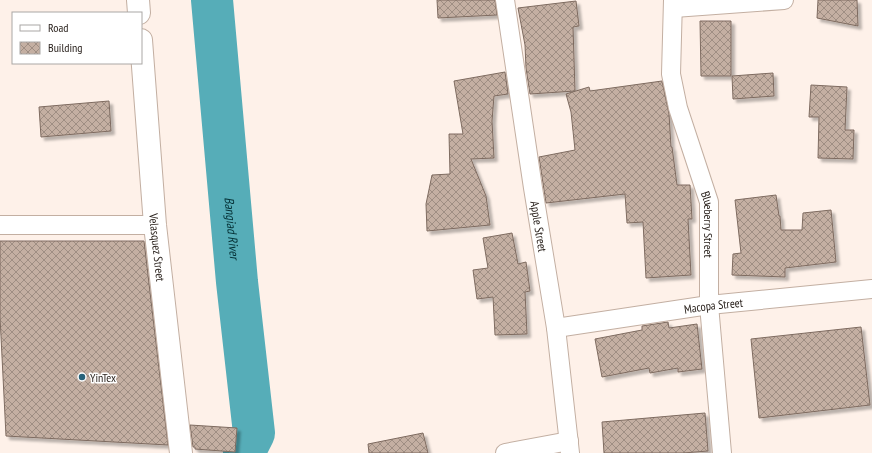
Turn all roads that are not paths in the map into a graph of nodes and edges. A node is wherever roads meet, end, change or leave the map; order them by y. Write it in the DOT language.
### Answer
graph roads {
  1 [pos="138,0"];
  2 [pos="505,0"];
  3 [pos="784,0"];
  4 [pos="674,4"];
  5 [pos="139,12"];
  6 [pos="142,53"];
  7 [pos="0,225"];
  8 [pos="155,225"];
  9 [pos="872,289"];
  10 [pos="709,305"];
  11 [pos="556,328"];
  12 [pos="569,447"];
  13 [pos="181,453"];
  14 [pos="505,453"];
  15 [pos="722,453"];
  1 -- 5 [label="main road"];
  2 -- 11 [label="street, Apple Street"];
  3 -- 4 [label="street"];
  4 -- 10 [label="street, Blueberry Street"];
  6 -- 8 [label="main road, Velasquez Street"];
  7 -- 8 [label="street"];
  8 -- 13 [label="main road, Velasquez Street"];
  9 -- 10 [label="street, Macopa Street"];
  10 -- 11 [label="street, Macopa Street"];
  10 -- 15 [label="street, Blueberry Street"];
  11 -- 12 [label="street, Apple Street"];
  12 -- 14 [label="street"];
}
